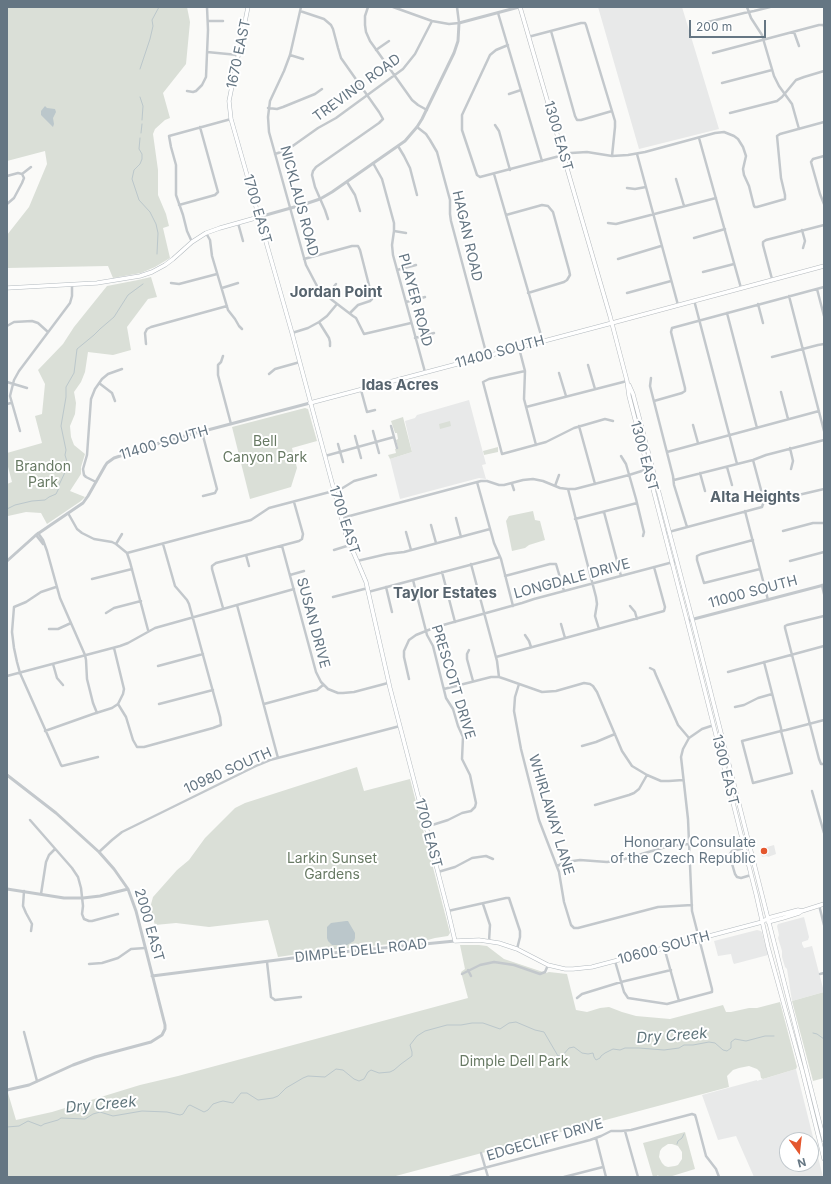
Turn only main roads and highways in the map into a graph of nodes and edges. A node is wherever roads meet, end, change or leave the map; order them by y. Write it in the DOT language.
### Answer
graph roads {
  1 [pos="248,7"];
  2 [pos="519,7"];
  3 [pos="229,101"];
  4 [pos="259,217"];
  5 [pos="824,266"];
  6 [pos="7,288"];
  7 [pos="612,323"];
  8 [pos="627,381"];
  9 [pos="310,403"];
  10 [pos="674,562"];
  11 [pos="714,726"];
  12 [pos="725,749"];
  13 [pos="824,904"];
  14 [pos="768,920"];
  15 [pos="762,922"];
  16 [pos="455,941"];
  17 [pos="565,969"];
  18 [pos="824,1140"];
  19 [pos="824,1156"];
  1 -- 3 [label="main road, 1670 EAST"];
  2 -- 7 [label="main road, 1300 EAST"];
  3 -- 4 [label="main road, 1700 EAST"];
  4 -- 6 [label="main road"];
  4 -- 9 [label="main road, 1700 EAST"];
  5 -- 7 [label="main road, 11400 SOUTH"];
  7 -- 8 [label="main road, 1300 EAST"];
  7 -- 9 [label="main road, 11400 SOUTH"];
  8 -- 10 [label="main road, 1300 EAST"];
  8 -- 10 [label="main road, 1300 EAST"];
  9 -- 16 [label="main road, 1700 EAST"];
  10 -- 11 [label="main road, 1300 EAST"];
  10 -- 12 [label="main road, 1300 EAST"];
  11 -- 12 [label="main road"];
  11 -- 15 [label="main road, 1300 EAST"];
  12 -- 14 [label="main road, 1300 EAST"];
  13 -- 14 [label="main road, 10600 SOUTH"];
  14 -- 15 [label="main road, 10600 SOUTH"];
  14 -- 18 [label="main road, 1300 EAST"];
  15 -- 17 [label="main road, 10600 SOUTH"];
  15 -- 19 [label="main road, 1300 EAST"];
  16 -- 17 [label="main road, DIMPLE DELL ROAD"];
}
